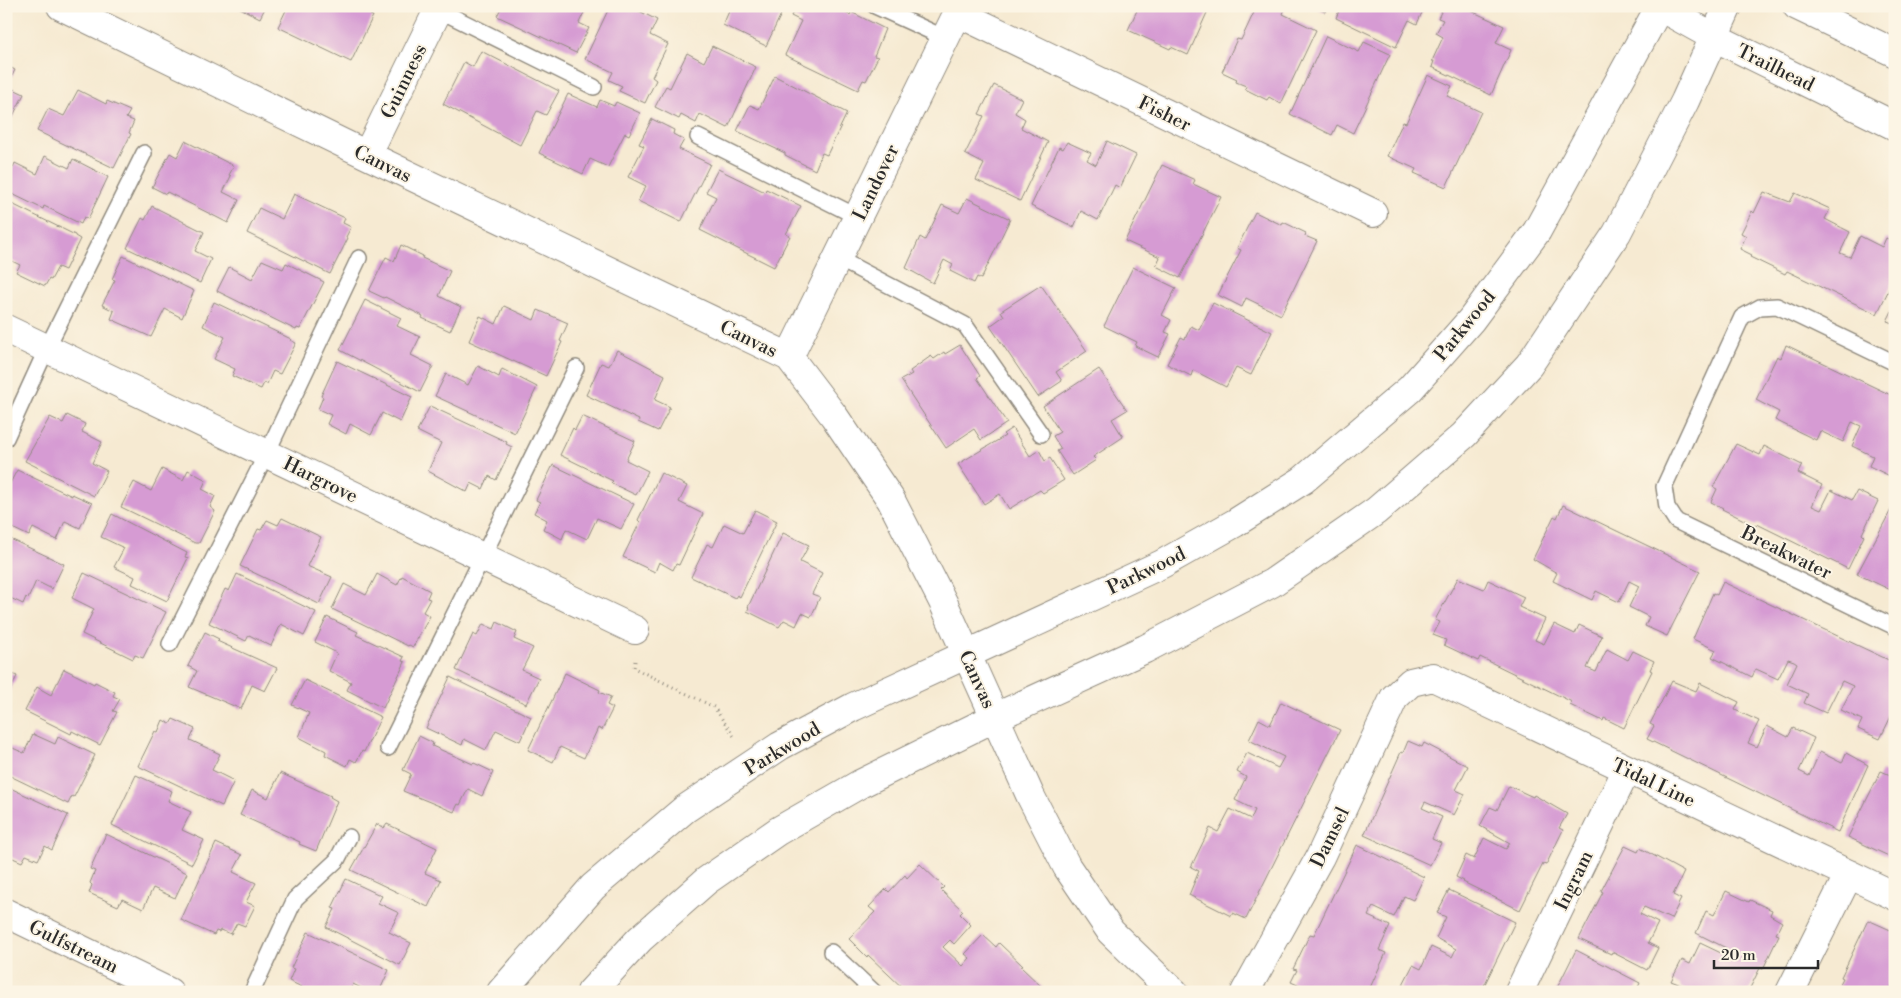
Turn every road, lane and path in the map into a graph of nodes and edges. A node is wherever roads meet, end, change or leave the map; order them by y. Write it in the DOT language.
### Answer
graph roads {
  1 [pos="61,6"];
  2 [pos="875,6"];
  3 [pos="1659,6"];
  4 [pos="1728,6"];
  5 [pos="1797,6"];
  6 [pos="437,7"];
  7 [pos="959,10"];
  8 [pos="1714,37"];
  9 [pos="946,38"];
  10 [pos="1895,53"];
  11 [pos="594,87"];
  12 [pos="1895,126"];
  13 [pos="698,137"];
  14 [pos="144,153"];
  15 [pos="367,155"];
  16 [pos="1373,213"];
  17 [pos="858,217"];
  18 [pos="359,258"];
  19 [pos="837,258"];
  20 [pos="6,329"];
  21 [pos="47,348"];
  22 [pos="789,357"];
  23 [pos="1895,362"];
  24 [pos="576,368"];
  25 [pos="1041,434"];
  26 [pos="6,438"];
  27 [pos="267,453"];
  28 [pos="482,557"];
  29 [pos="1895,627"];
  30 [pos="635,630"];
  31 [pos="170,644"];
  32 [pos="967,655"];
  33 [pos="1411,682"];
  34 [pos="996,717"];
  35 [pos="388,748"];
  36 [pos="753,764"];
  37 [pos="1627,769"];
  38 [pos="349,836"];
  39 [pos="1849,874"];
  40 [pos="1895,896"];
  41 [pos="6,913"];
  42 [pos="831,952"];
  43 [pos="169,992"];
  44 [pos="252,992"];
  45 [pos="501,992"];
  46 [pos="591,992"];
  47 [pos="874,992"];
  48 [pos="1174,992"];
  49 [pos="1245,992"];
  50 [pos="1519,992"];
  51 [pos="1790,992"];
  1 -- 15 [label="street, Canvas"];
  2 -- 9 [label="lane"];
  3 -- 8 [label="street, Trailhead"];
  3 -- 32 [label="street, Parkwood"];
  4 -- 8 [label="street"];
  5 -- 10 [label="street"];
  6 -- 11 [label="lane"];
  6 -- 15 [label="street, Guinness"];
  7 -- 9 [label="street, Landover"];
  7 -- 16 [label="street, Fisher"];
  8 -- 12 [label="street, Trailhead"];
  8 -- 34 [label="street"];
  9 -- 17 [label="street, Landover"];
  13 -- 17 [label="lane"];
  14 -- 21 [label="lane"];
  15 -- 22 [label="street, Canvas"];
  17 -- 19 [label="street, Landover"];
  18 -- 27 [label="lane"];
  19 -- 22 [label="street, Landover"];
  19 -- 25 [label="lane"];
  20 -- 21 [label="street, Hargrove"];
  21 -- 26 [label="lane"];
  21 -- 27 [label="street, Hargrove"];
  22 -- 32 [label="street, Canvas"];
  23 -- 29 [label="lane, Breakwater"];
  24 -- 28 [label="lane"];
  27 -- 28 [label="street, Hargrove"];
  27 -- 31 [label="lane"];
  28 -- 30 [label="street, Hargrove"];
  28 -- 35 [label="lane"];
  30 -- 36 [label="path"];
  32 -- 34 [label="street, Canvas"];
  32 -- 36 [label="street, Parkwood"];
  33 -- 37 [label="street, Tidal Line"];
  33 -- 49 [label="street, Damsel"];
  34 -- 46 [label="street"];
  34 -- 48 [label="street, Canvas"];
  36 -- 45 [label="street, Parkwood"];
  37 -- 39 [label="street, Tidal Line"];
  37 -- 50 [label="street, Ingram"];
  38 -- 44 [label="lane"];
  39 -- 40 [label="street, Tidal Line"];
  39 -- 51 [label="street"];
  41 -- 43 [label="street, Gulfstream"];
  42 -- 47 [label="lane"];
}
